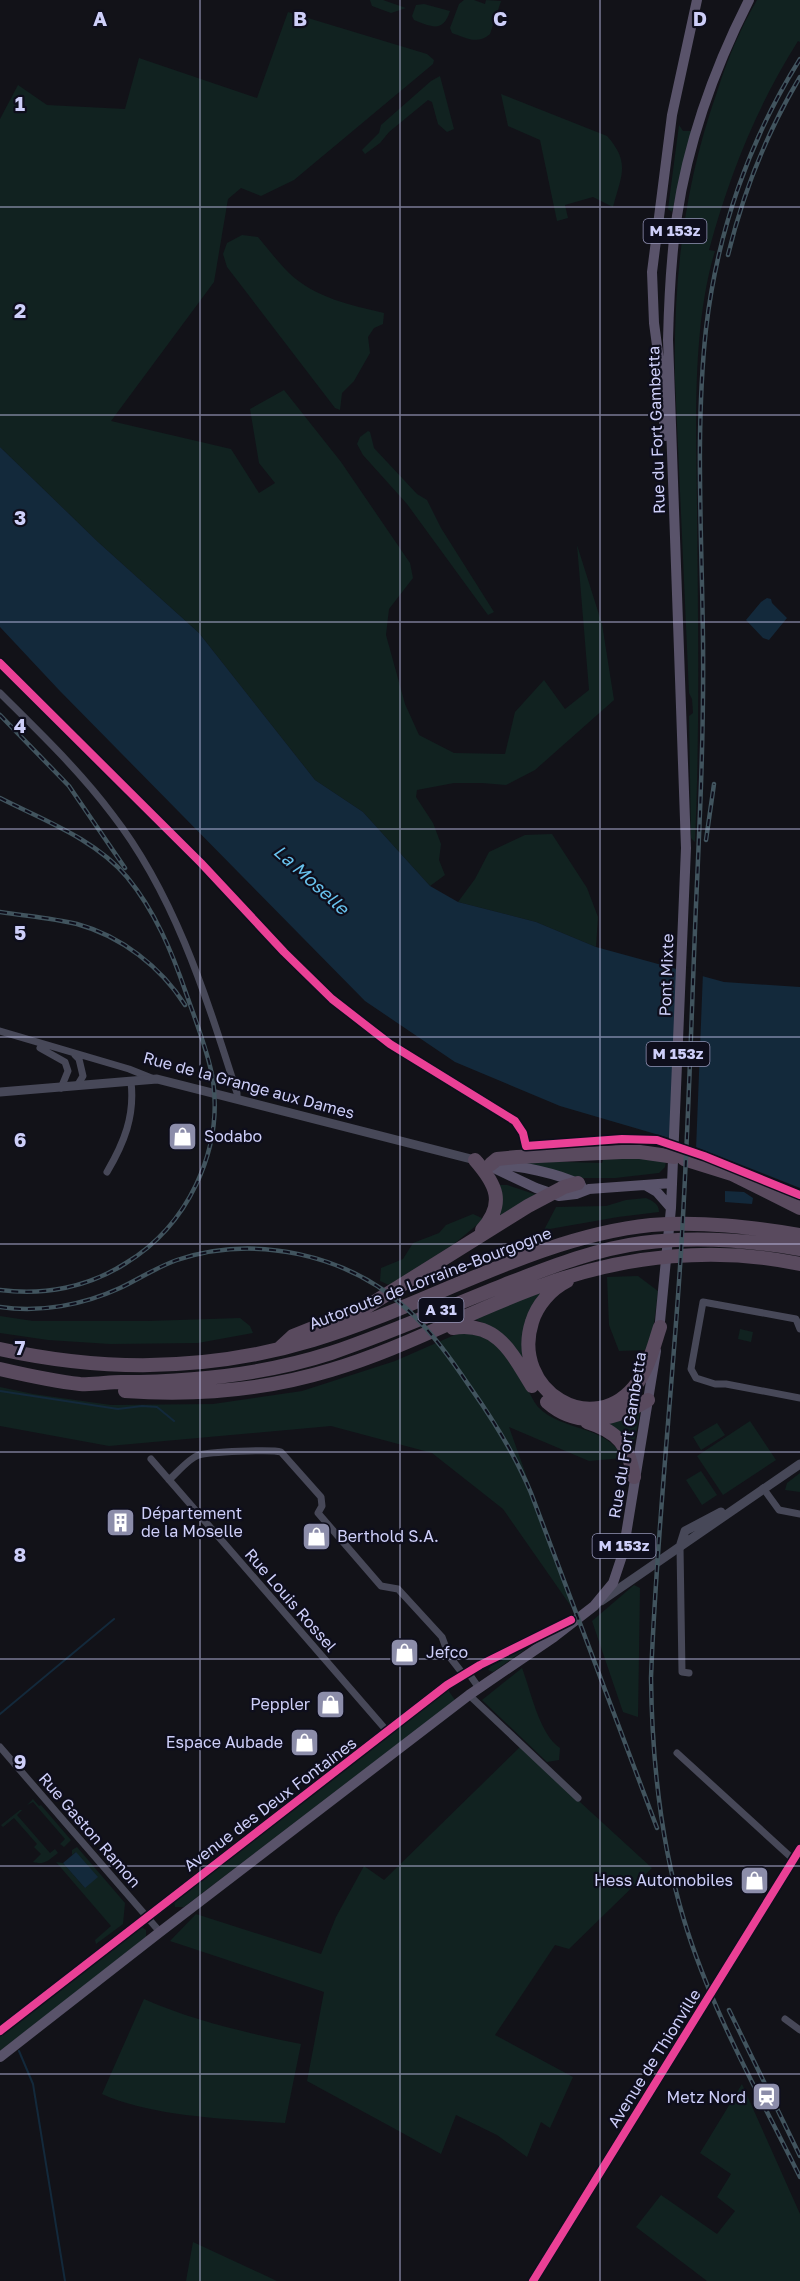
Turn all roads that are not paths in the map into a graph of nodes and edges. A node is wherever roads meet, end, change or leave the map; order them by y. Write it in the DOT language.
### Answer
graph roads {
  1 [pos="698,0"];
  2 [pos="749,0"];
  3 [pos="673,475"];
  4 [pos="0,693"];
  5 [pos="685,872"];
  6 [pos="0,1031"];
  7 [pos="21,1039"];
  8 [pos="75,1055"];
  9 [pos="157,1079"];
  10 [pos="131,1082"];
  11 [pos="77,1086"];
  12 [pos="61,1088"];
  13 [pos="0,1092"];
  14 [pos="237,1099"];
  15 [pos="677,1159"];
  16 [pos="475,1160"];
  17 [pos="491,1164"];
  18 [pos="107,1172"];
  19 [pos="672,1183"];
  20 [pos="644,1184"];
  21 [pos="584,1186"];
  22 [pos="550,1194"];
  23 [pos="671,1208"];
  24 [pos="800,1208"];
  25 [pos="651,1225"];
  26 [pos="800,1226"];
  27 [pos="800,1235"];
  28 [pos="475,1238"];
  29 [pos="800,1249"];
  30 [pos="667,1260"];
  31 [pos="800,1264"];
  32 [pos="583,1273"];
  33 [pos="660,1327"];
  34 [pos="800,1329"];
  35 [pos="400,1346"];
  36 [pos="0,1349"];
  37 [pos="278,1349"];
  38 [pos="0,1369"];
  39 [pos="82,1384"];
  40 [pos="800,1398"];
  41 [pos="648,1400"];
  42 [pos="574,1418"];
  43 [pos="151,1459"];
  44 [pos="800,1464"];
  45 [pos="634,1477"];
  46 [pos="169,1480"];
  47 [pos="763,1488"];
  48 [pos="800,1514"];
  49 [pos="680,1547"];
  50 [pos="594,1606"];
  51 [pos="584,1614"];
  52 [pos="465,1673"];
  53 [pos="690,1673"];
  54 [pos="479,1688"];
  55 [pos="469,1695"];
  56 [pos="387,1731"];
  57 [pos="0,1747"];
  58 [pos="676,1753"];
  59 [pos="578,1798"];
  60 [pos="800,1849"];
  61 [pos="794,1860"];
  62 [pos="146,1916"];
  63 [pos="159,1932"];
  64 [pos="786,2019"];
  65 [pos="800,2030"];
  66 [pos="0,2031"];
  67 [pos="0,2057"];
  68 [pos="532,2281"];
  1 -- 3 [label="main road"];
  2 -- 3 [label="main road, Rue du Fort Gambetta / M 153z"];
  3 -- 5 [label="main road, Rue du Fort Gambetta / M 153z"];
  4 -- 14 [label="street"];
  5 -- 15 [label="main road, Pont Mixte / M 153z"];
  6 -- 7 [label="street, Rue de la Grange aux Dames"];
  7 -- 8 [label="street, Rue de la Grange aux Dames"];
  7 -- 12 [label="street"];
  8 -- 9 [label="street, Rue de la Grange aux Dames"];
  8 -- 11 [label="street"];
  9 -- 10 [label="street"];
  9 -- 14 [label="street, Rue de la Grange aux Dames"];
  10 -- 11 [label="street"];
  10 -- 18 [label="street"];
  11 -- 12 [label="street"];
  12 -- 13 [label="street"];
  14 -- 16 [label="street, Rue de la Grange aux Dames"];
  15 -- 17 [label="highway"];
  15 -- 19 [label="main road, Pont Mixte / M 153z"];
  15 -- 24 [label="highway"];
  16 -- 17 [label="street, Rue de la Grange aux Dames"];
  16 -- 28 [label="highway"];
  17 -- 21 [label="main road"];
  17 -- 22 [label="main road"];
  19 -- 20 [label="main road"];
  19 -- 23 [label="main road, Pont Mixte / M 153z"];
  20 -- 21 [label="main road"];
  20 -- 23 [label="main road"];
  21 -- 22 [label="highway"];
  22 -- 28 [label="highway"];
  23 -- 30 [label="main road, Pont Mixte / M 153z"];
  25 -- 26 [label="highway"];
  25 -- 27 [label="highway, Autoroute de Lorraine-Bourgogne / A 31"];
  25 -- 37 [label="highway, Autoroute de Lorraine-Bourgogne / A 31"];
  28 -- 37 [label="highway"];
  29 -- 39 [label="highway, Autoroute de Lorraine-Bourgogne / A 31"];
  30 -- 33 [label="main road, Rue du Fort Gambetta / M 153z"];
  31 -- 32 [label="highway"];
  32 -- 33 [label="highway"];
  32 -- 35 [label="highway"];
  33 -- 41 [label="main road, Rue du Fort Gambetta / M 153z"];
  34 -- 40 [label="street"];
  35 -- 39 [label="highway"];
  35 -- 42 [label="highway"];
  36 -- 37 [label="highway, Autoroute de Lorraine-Bourgogne / A 31"];
  38 -- 39 [label="highway, Autoroute de Lorraine-Bourgogne / A 31"];
  41 -- 42 [label="highway"];
  41 -- 45 [label="main road, Rue du Fort Gambetta / M 153z"];
  42 -- 45 [label="highway"];
  43 -- 46 [label="street, Rue Louis Rossel"];
  44 -- 47 [label="street, Avenue des Deux Fontaines"];
  45 -- 50 [label="main road, Rue du Fort Gambetta / M 153z"];
  46 -- 52 [label="street"];
  46 -- 56 [label="street, Rue Louis Rossel"];
  47 -- 48 [label="street"];
  47 -- 49 [label="street, Avenue des Deux Fontaines"];
  49 -- 50 [label="street, Avenue des Deux Fontaines"];
  49 -- 53 [label="street"];
  50 -- 51 [label="main road, Avenue des Deux Fontaines"];
  51 -- 52 [label="main road, Avenue des Deux Fontaines"];
  51 -- 54 [label="main road, Avenue des Deux Fontaines"];
  52 -- 54 [label="street"];
  52 -- 56 [label="main road, Avenue des Deux Fontaines"];
  54 -- 55 [label="main road, Avenue des Deux Fontaines"];
  55 -- 59 [label="street"];
  55 -- 63 [label="main road, Avenue des Deux Fontaines"];
  56 -- 62 [label="main road, Avenue des Deux Fontaines"];
  57 -- 62 [label="street, Rue Gaston Ramon"];
  58 -- 61 [label="street"];
  60 -- 61 [label="main road, Avenue de Thionville"];
  61 -- 68 [label="main road, Avenue de Thionville"];
  62 -- 63 [label="street, Rue Gaston Ramon"];
  62 -- 66 [label="main road, Avenue des Deux Fontaines"];
  63 -- 67 [label="main road, Avenue des Deux Fontaines"];
  64 -- 65 [label="street"];
}
